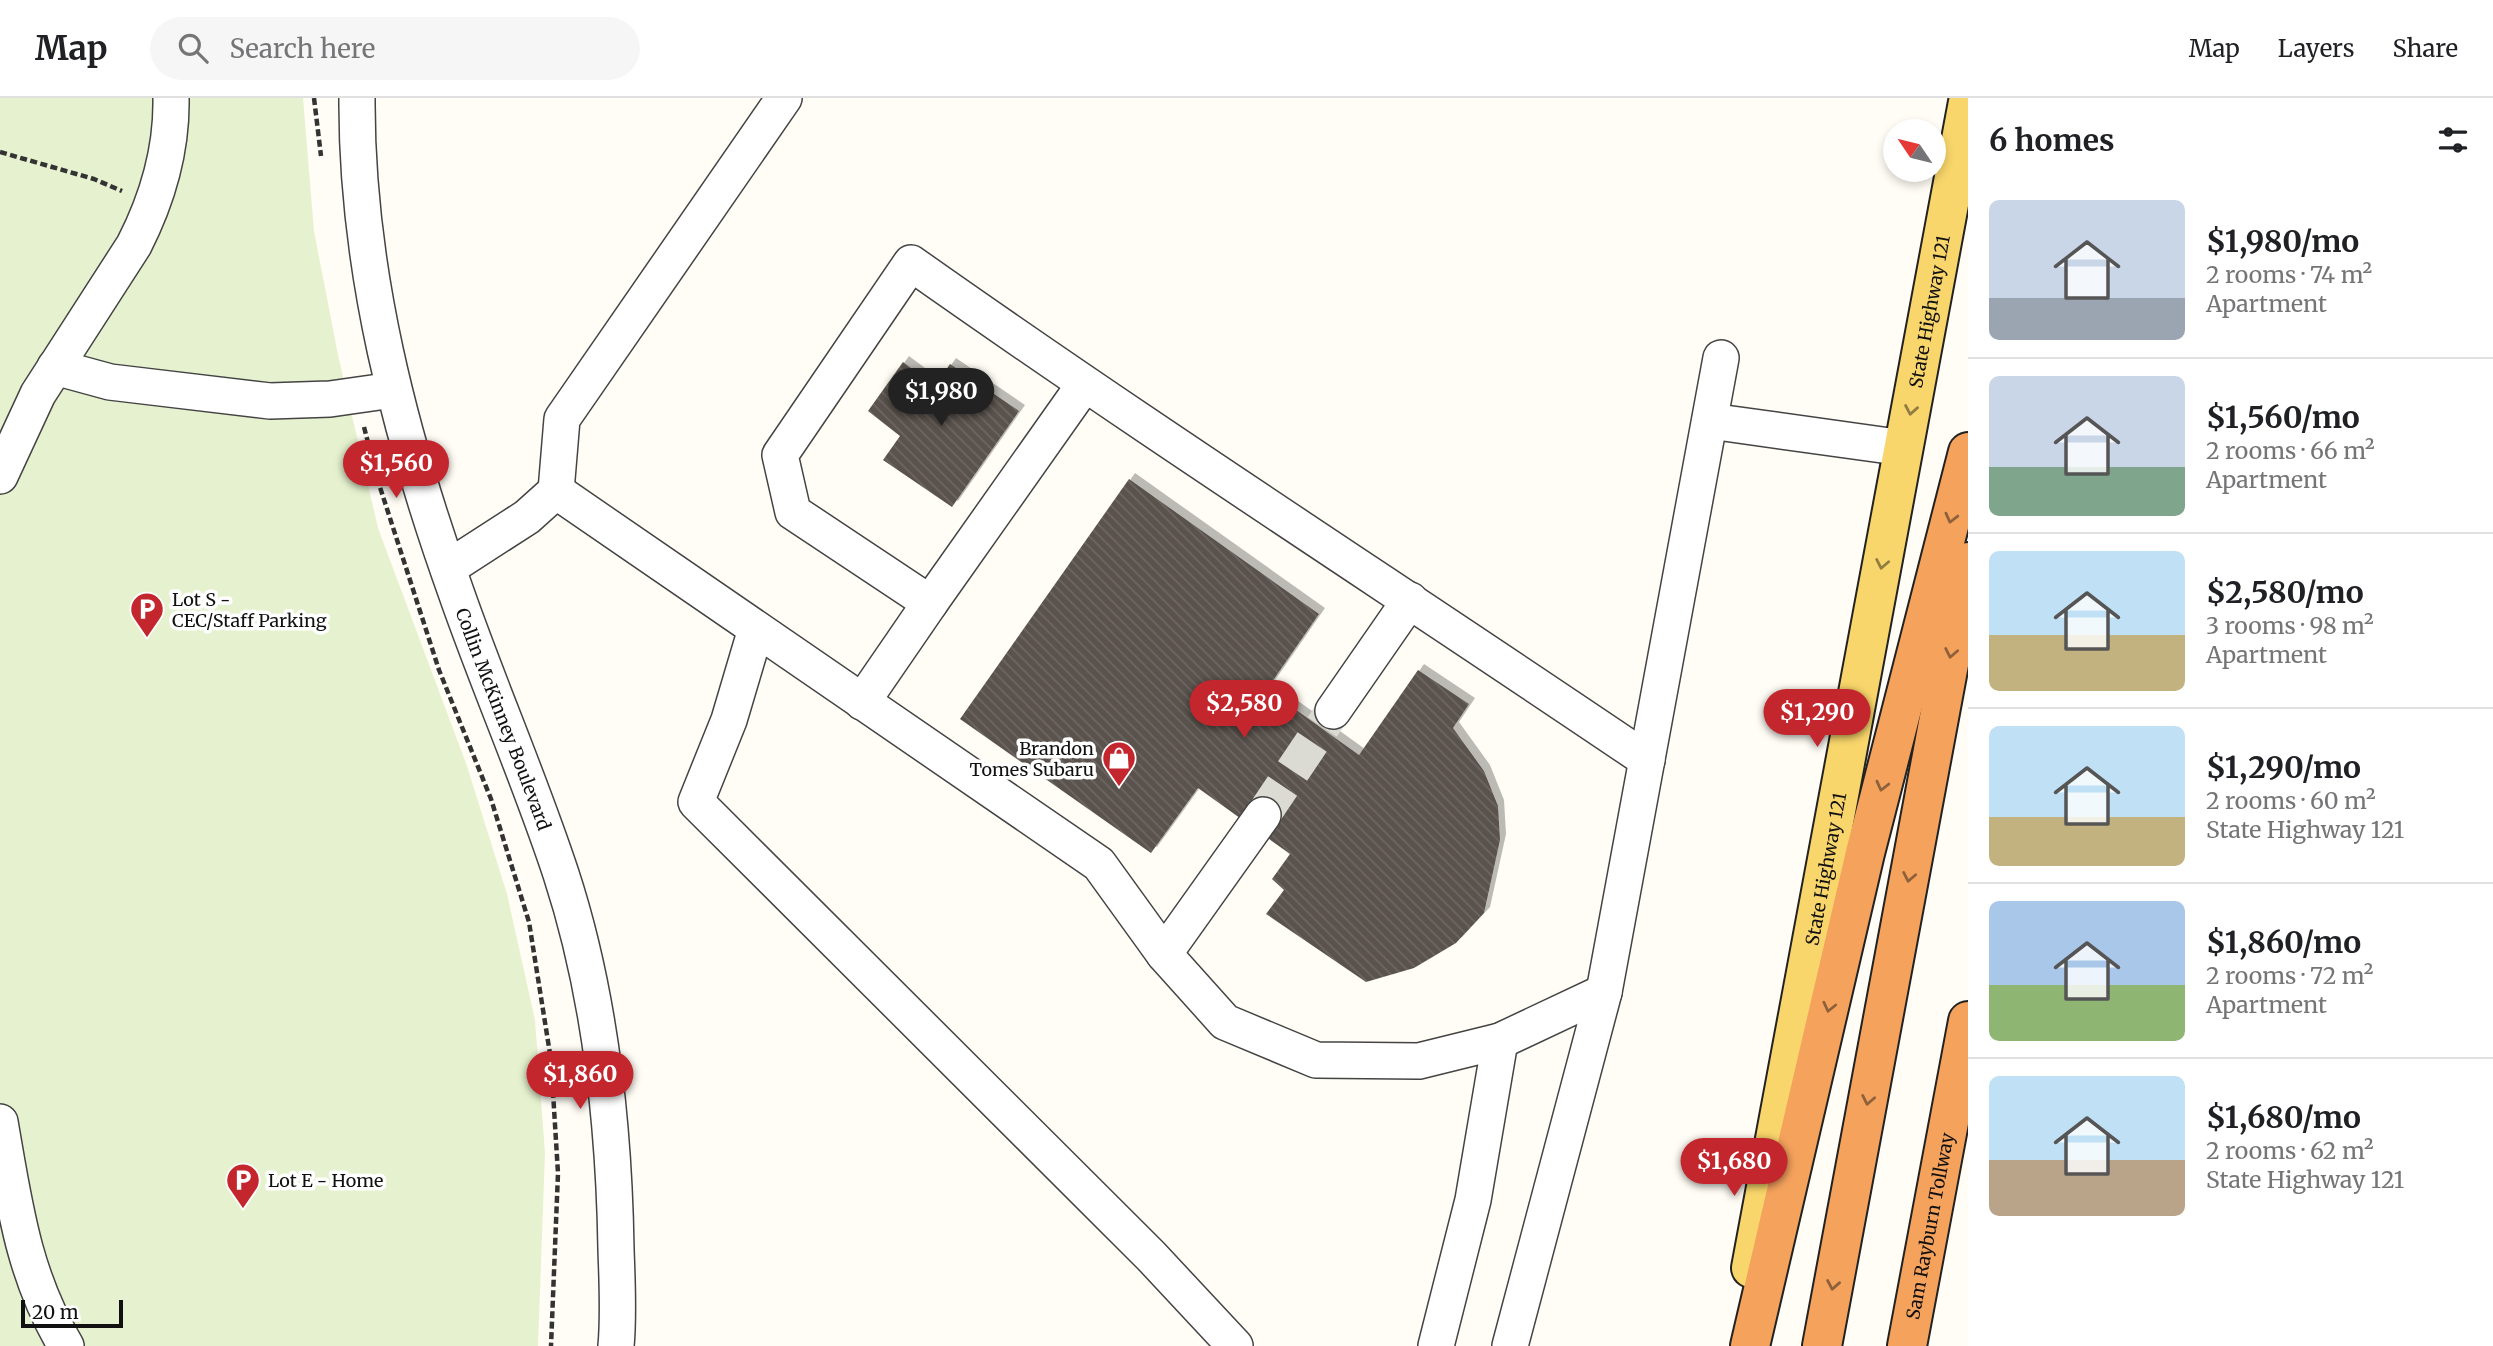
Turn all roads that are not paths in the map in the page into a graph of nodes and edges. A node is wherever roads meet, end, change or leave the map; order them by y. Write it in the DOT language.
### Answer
graph roads {
  1 [pos="171,98"];
  2 [pos="357,98"];
  3 [pos="784,98"];
  4 [pos="1968,102"];
  5 [pos="1721,358"];
  6 [pos="55,367"];
  7 [pos="1084,386"];
  8 [pos="393,390"];
  9 [pos="1710,421"];
  10 [pos="1903,448"];
  11 [pos="1968,452"];
  12 [pos="0,476"];
  13 [pos="556,491"];
  14 [pos="1968,562"];
  15 [pos="448,568"];
  16 [pos="1410,600"];
  17 [pos="930,603"];
  18 [pos="756,629"];
  19 [pos="862,702"];
  20 [pos="1332,711"];
  21 [pos="1647,760"];
  22 [pos="1263,815"];
  23 [pos="1164,954"];
  24 [pos="1604,992"];
  25 [pos="1968,1021"];
  26 [pos="1500,1041"];
  27 [pos="0,1122"];
  28 [pos="66,1346"];
  29 [pos="616,1346"];
  30 [pos="1235,1346"];
  31 [pos="1436,1346"];
  32 [pos="1510,1346"];
  33 [pos="1736,1346"];
  34 [pos="1750,1346"];
  35 [pos="1822,1346"];
  36 [pos="1907,1346"];
  1 -- 6 [label="street"];
  2 -- 8 [label="street, Collin McKinney Boulevard"];
  3 -- 13 [label="street"];
  4 -- 10 [label="main road, State Highway 121, one-way"];
  5 -- 9 [label="street"];
  6 -- 8 [label="street"];
  6 -- 12 [label="street"];
  7 -- 16 [label="street"];
  7 -- 17 [label="street"];
  7 -- 17 [label="street"];
  8 -- 15 [label="street, Collin McKinney Boulevard"];
  9 -- 10 [label="street"];
  9 -- 21 [label="street"];
  10 -- 33 [label="main road, State Highway 121, one-way"];
  11 -- 34 [label="highway, one-way"];
  13 -- 15 [label="street"];
  13 -- 18 [label="street"];
  14 -- 35 [label="highway, one-way"];
  15 -- 29 [label="street, Collin McKinney Boulevard"];
  16 -- 20 [label="street"];
  16 -- 21 [label="street"];
  17 -- 19 [label="street"];
  18 -- 19 [label="street"];
  18 -- 30 [label="street"];
  19 -- 23 [label="street"];
  21 -- 24 [label="street"];
  22 -- 23 [label="street"];
  23 -- 26 [label="street"];
  24 -- 26 [label="street"];
  24 -- 32 [label="street"];
  25 -- 36 [label="highway, Sam Rayburn Tollway"];
  26 -- 31 [label="street"];
  27 -- 28 [label="street"];
}
